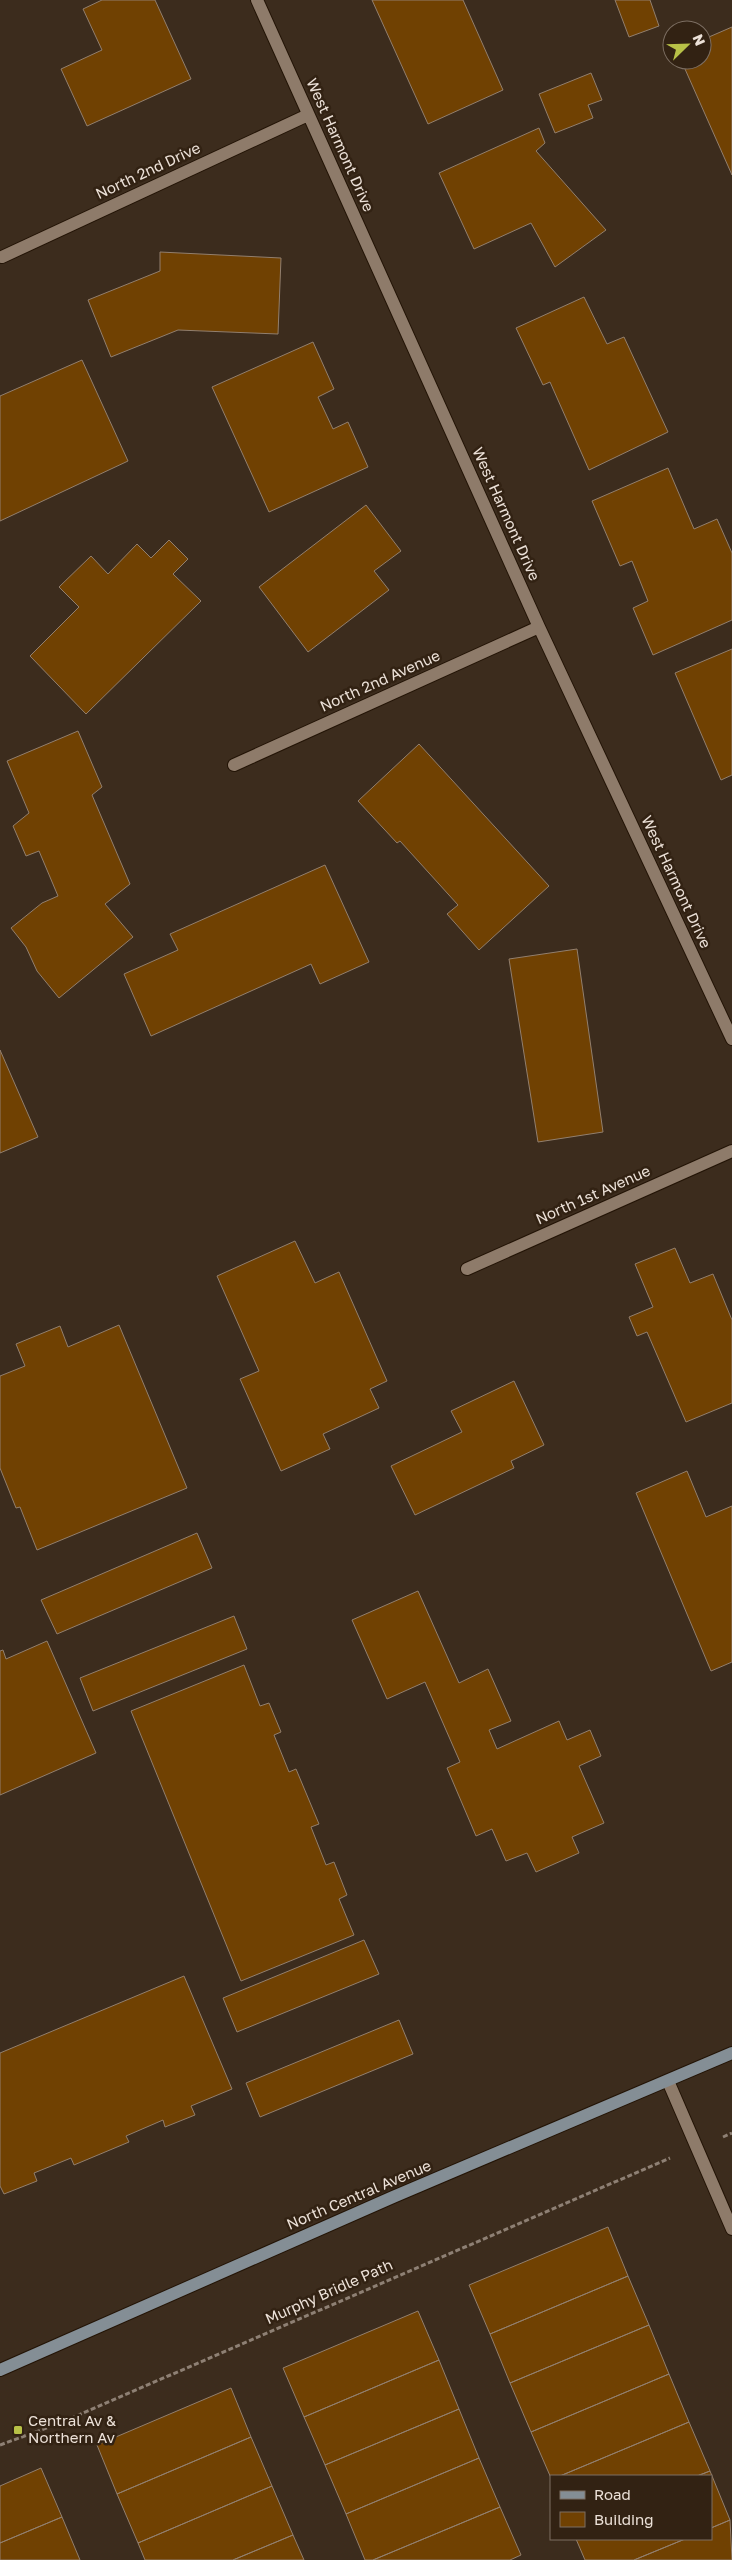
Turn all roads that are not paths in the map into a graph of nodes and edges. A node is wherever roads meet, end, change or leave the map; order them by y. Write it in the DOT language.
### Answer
graph roads {
  1 [pos="257,0"];
  2 [pos="308,115"];
  3 [pos="2,257"];
  4 [pos="539,627"];
  5 [pos="234,765"];
  6 [pos="732,1040"];
  7 [pos="732,1151"];
  8 [pos="467,1269"];
  9 [pos="732,2053"];
  10 [pos="668,2081"];
  11 [pos="732,2229"];
  12 [pos="0,2370"];
  1 -- 2 [label="street, West Harmont Drive"];
  2 -- 3 [label="street, North 2nd Drive"];
  2 -- 4 [label="street, West Harmont Drive"];
  4 -- 5 [label="street, North 2nd Avenue"];
  4 -- 6 [label="street, West Harmont Drive"];
  7 -- 8 [label="street, North 1st Avenue"];
  9 -- 10 [label="main road, North Central Avenue"];
  10 -- 11 [label="street"];
  10 -- 12 [label="main road, North Central Avenue"];
}
